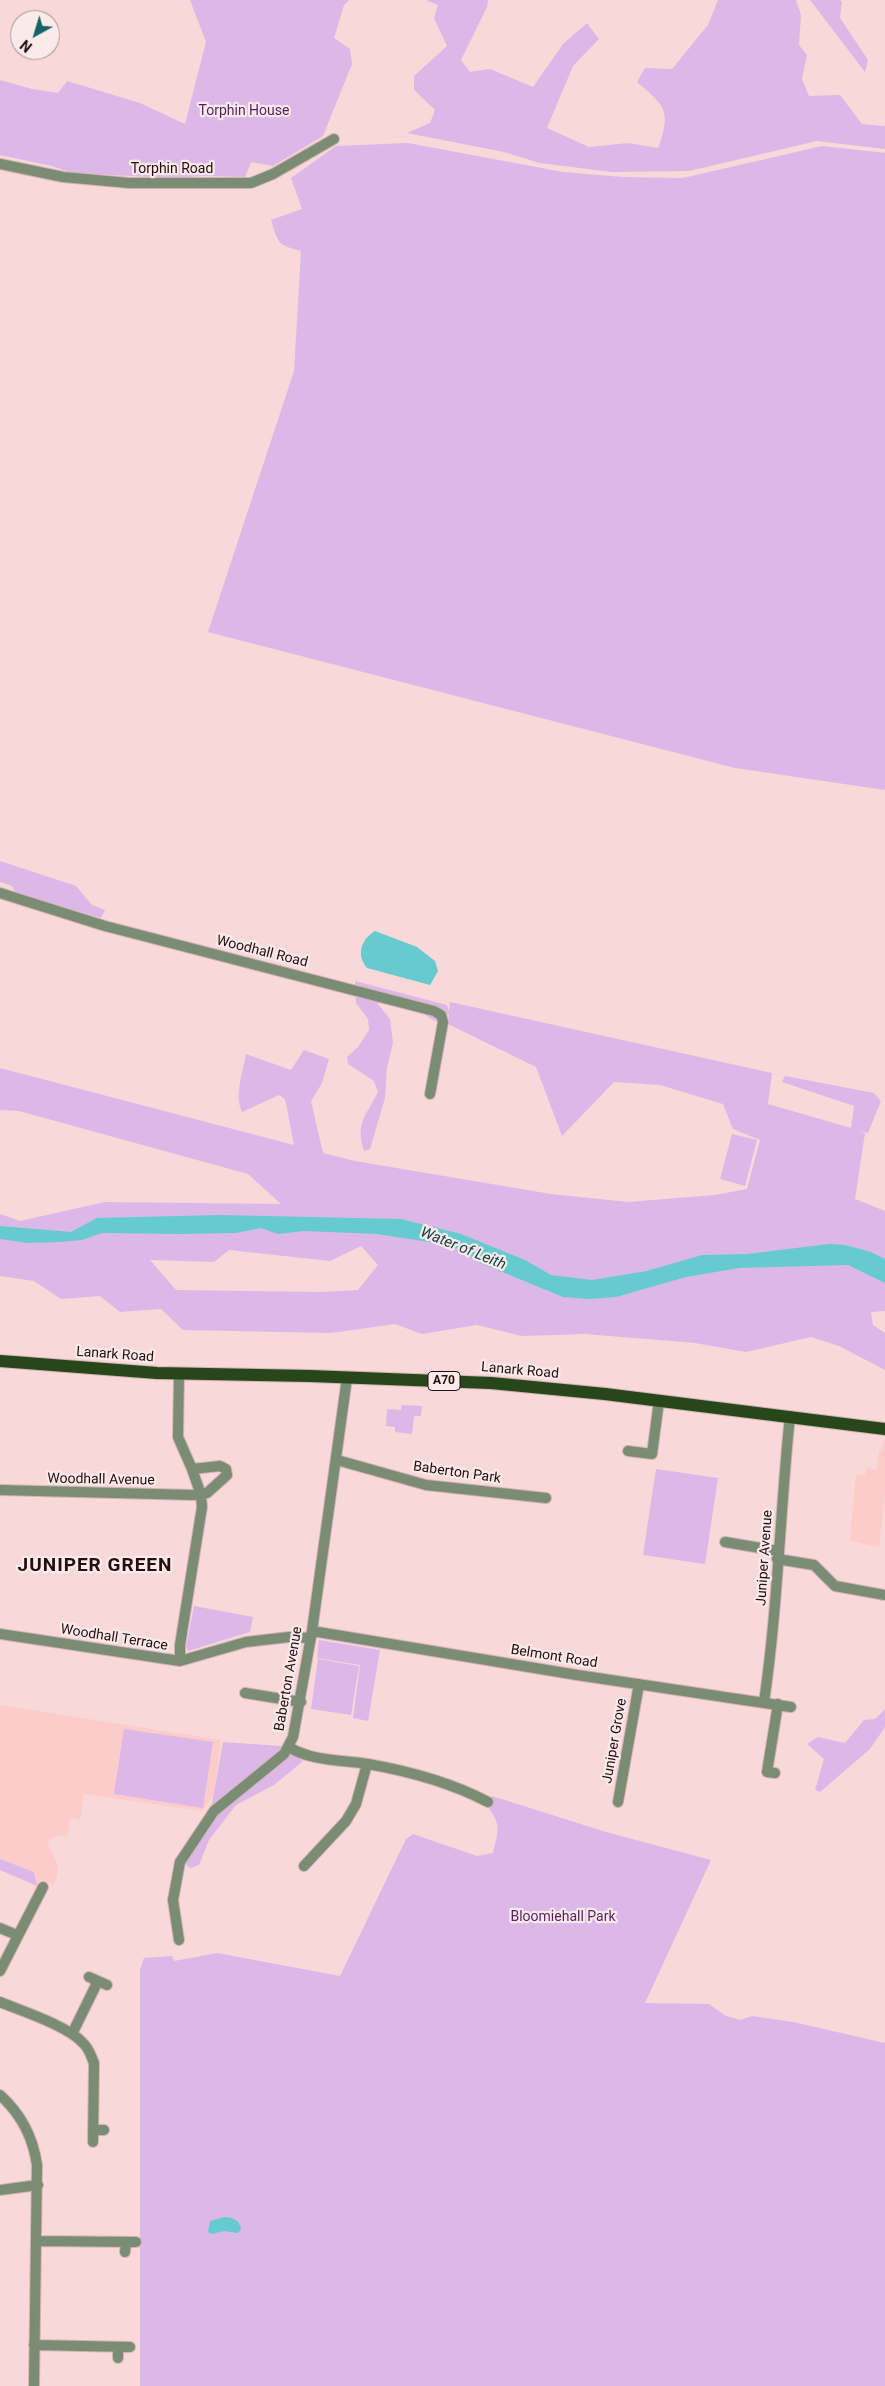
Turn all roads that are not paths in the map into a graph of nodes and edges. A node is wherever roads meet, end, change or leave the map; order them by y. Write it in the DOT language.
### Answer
graph roads {
  1 [pos="334,140"];
  2 [pos="0,164"];
  3 [pos="0,893"];
  4 [pos="430,1094"];
  5 [pos="0,1361"];
  6 [pos="179,1373"];
  7 [pos="346,1378"];
  8 [pos="659,1401"];
  9 [pos="790,1416"];
  10 [pos="885,1429"];
  11 [pos="628,1451"];
  12 [pos="337,1460"];
  13 [pos="192,1468"];
  14 [pos="0,1490"];
  15 [pos="201,1494"];
  16 [pos="546,1498"];
  17 [pos="725,1542"];
  18 [pos="778,1555"];
  19 [pos="885,1595"];
  20 [pos="0,1634"];
  21 [pos="312,1635"];
  22 [pos="180,1661"];
  23 [pos="639,1684"];
  24 [pos="245,1693"];
  25 [pos="301,1702"];
  26 [pos="764,1702"];
  27 [pos="778,1704"];
  28 [pos="791,1706"];
  29 [pos="289,1748"];
  30 [pos="367,1764"];
  31 [pos="776,1773"];
  32 [pos="488,1802"];
  33 [pos="618,1802"];
  34 [pos="304,1866"];
  35 [pos="43,1887"];
  36 [pos="0,1928"];
  37 [pos="17,1935"];
  38 [pos="178,1940"];
  39 [pos="0,1971"];
  40 [pos="98,1981"];
  41 [pos="0,2002"];
  42 [pos="72,2034"];
  43 [pos="0,2095"];
  44 [pos="93,2130"];
  45 [pos="104,2130"];
  46 [pos="93,2142"];
  47 [pos="38,2185"];
  48 [pos="0,2190"];
  49 [pos="37,2242"];
  50 [pos="129,2245"];
  51 [pos="34,2345"];
  52 [pos="130,2347"];
  53 [pos="34,2386"];
  1 -- 2 [label="street, Torphin Road"];
  3 -- 4 [label="street, Woodhall Road"];
  5 -- 6 [label="main road, Lanark Road / A70"];
  6 -- 7 [label="main road, Lanark Road / A70"];
  6 -- 13 [label="street"];
  7 -- 8 [label="main road, Lanark Road / A70"];
  7 -- 12 [label="street, Baberton Avenue"];
  8 -- 9 [label="main road, Lanark Road / A70"];
  8 -- 11 [label="street"];
  9 -- 10 [label="main road, Lanark Road / A70"];
  9 -- 18 [label="street, Juniper Avenue"];
  12 -- 16 [label="street, Baberton Park"];
  12 -- 21 [label="street, Baberton Avenue"];
  13 -- 15 [label="street"];
  13 -- 15 [label="street"];
  14 -- 15 [label="street, Woodhall Avenue"];
  15 -- 22 [label="street"];
  17 -- 18 [label="street"];
  18 -- 19 [label="street"];
  18 -- 26 [label="street, Juniper Avenue"];
  20 -- 22 [label="street, Woodhall Terrace"];
  21 -- 22 [label="street, Woodhall Terrace"];
  21 -- 23 [label="street, Belmont Road"];
  21 -- 25 [label="street, Baberton Avenue"];
  23 -- 26 [label="street, Belmont Road"];
  23 -- 33 [label="street, Juniper Grove"];
  24 -- 25 [label="street"];
  25 -- 29 [label="street, Baberton Avenue"];
  26 -- 27 [label="street, Belmont Road"];
  27 -- 28 [label="street, Belmont Road"];
  27 -- 31 [label="street"];
  29 -- 30 [label="street"];
  29 -- 38 [label="street, Baberton Avenue"];
  30 -- 32 [label="street"];
  30 -- 34 [label="street"];
  35 -- 37 [label="street"];
  36 -- 37 [label="street"];
  37 -- 39 [label="street"];
  40 -- 42 [label="street"];
  41 -- 42 [label="street"];
  42 -- 44 [label="street"];
  43 -- 47 [label="street"];
  44 -- 45 [label="street"];
  44 -- 46 [label="street"];
  47 -- 48 [label="street"];
  47 -- 49 [label="street"];
  49 -- 50 [label="street"];
  49 -- 51 [label="street"];
  51 -- 52 [label="street"];
  51 -- 53 [label="street"];
}
